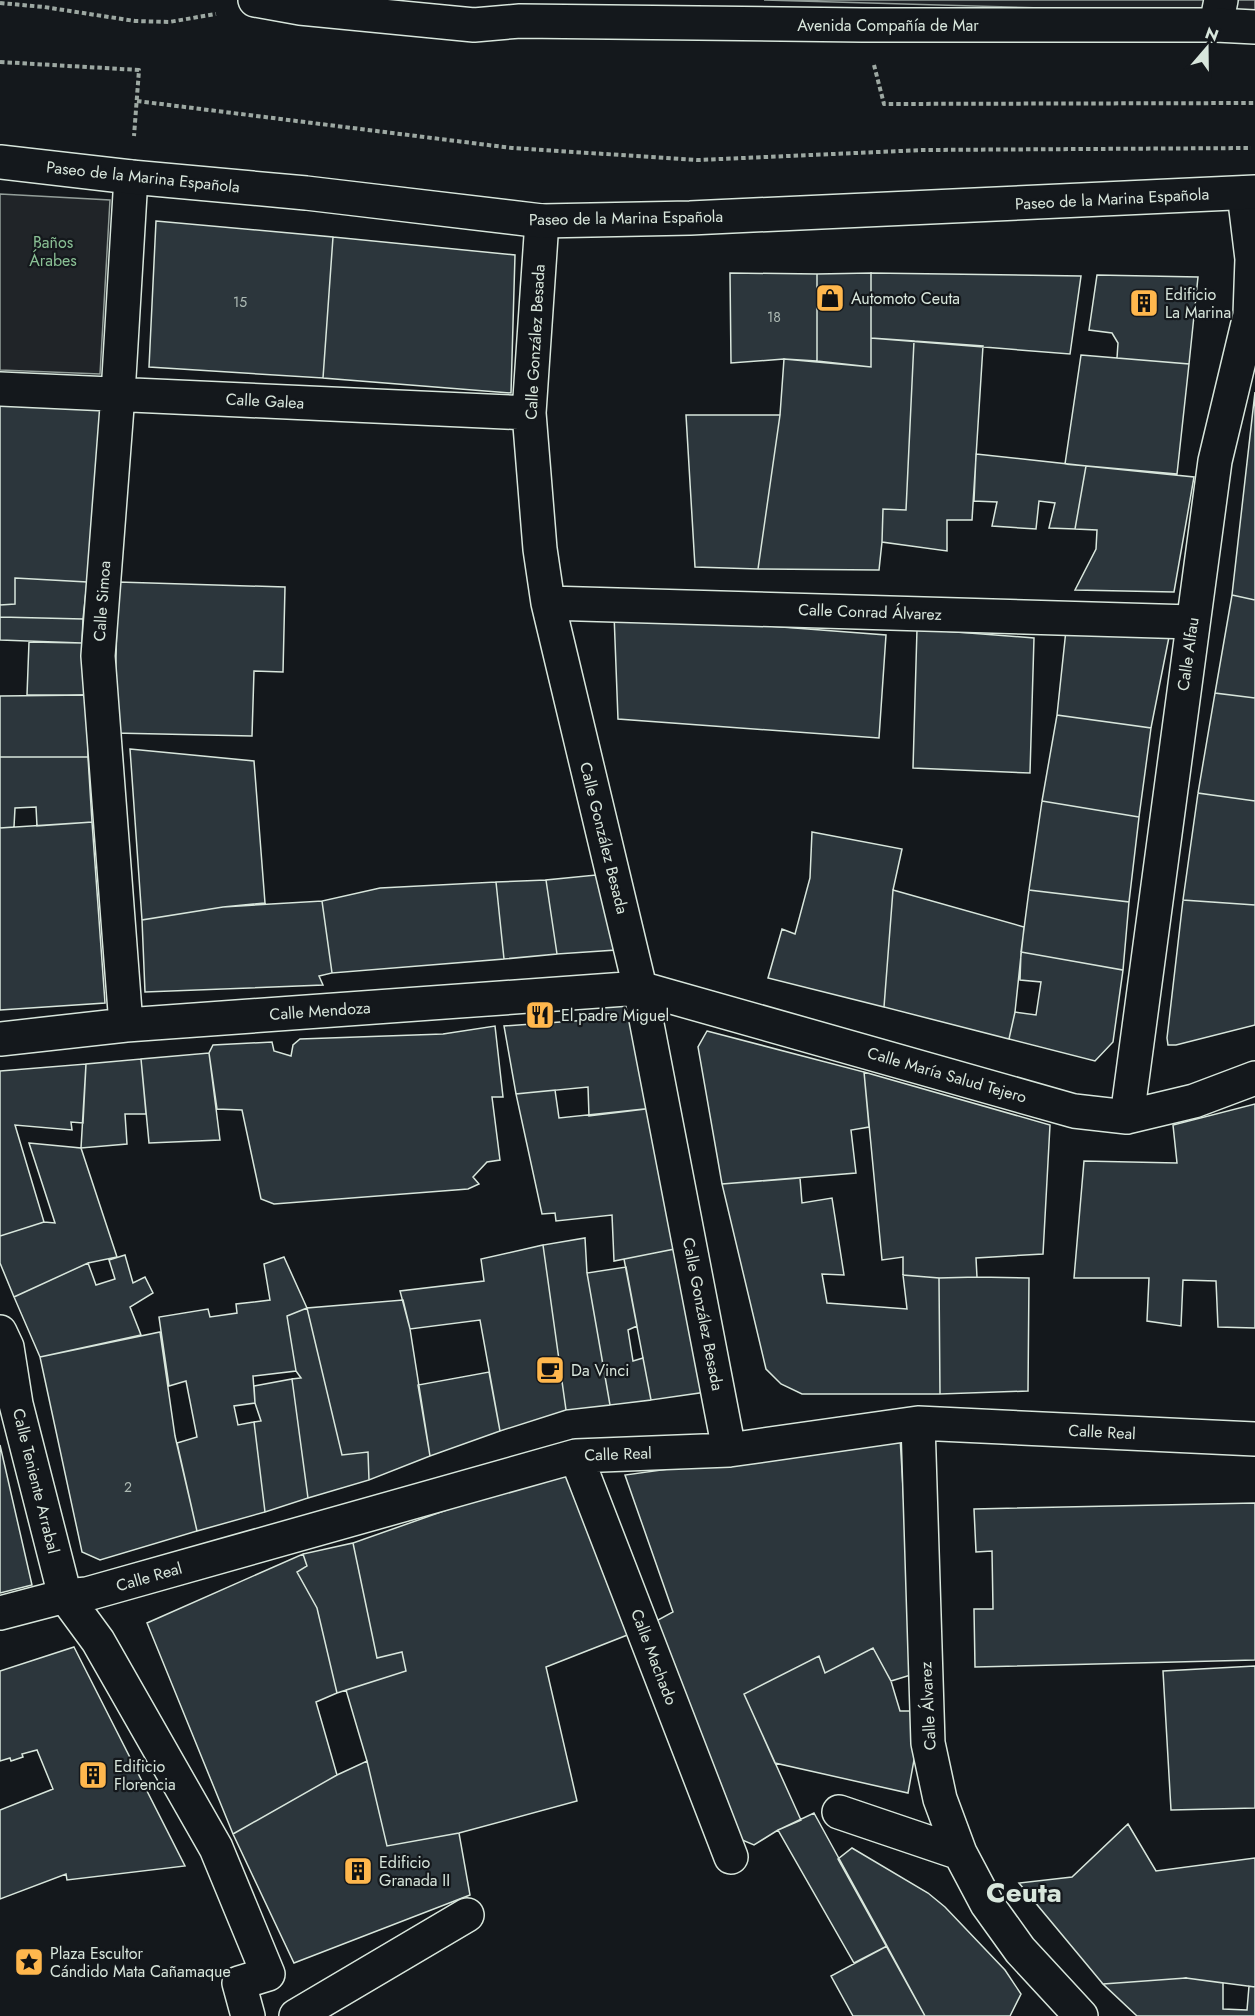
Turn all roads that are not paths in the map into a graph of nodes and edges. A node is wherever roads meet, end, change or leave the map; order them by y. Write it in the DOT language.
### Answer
graph roads {
  1 [pos="255,0"];
  2 [pos="434,0"];
  3 [pos="1219,13"];
  4 [pos="520,21"];
  5 [pos="1255,27"];
  6 [pos="0,162"];
  7 [pos="131,177"];
  8 [pos="1250,192"];
  9 [pos="542,221"];
  10 [pos="1253,317"];
  11 [pos="0,389"];
  12 [pos="118,394"];
  13 [pos="530,413"];
  14 [pos="548,603"];
  15 [pos="1192,622"];
  16 [pos="640,988"];
  17 [pos="126,1025"];
  18 [pos="0,1039"];
  19 [pos="1255,1078"];
  20 [pos="1127,1117"];
  21 [pos="0,1332"];
  22 [pos="918,1423"];
  23 [pos="1255,1439"];
  24 [pos="729,1450"];
  25 [pos="576,1456"];
  26 [pos="64,1596"];
  27 [pos="0,1613"];
  28 [pos="839,1812"];
  29 [pos="960,1853"];
  30 [pos="731,1857"];
  31 [pos="467,1915"];
  32 [pos="248,2016"];
  33 [pos="296,2016"];
  34 [pos="1081,2016"];
  1 -- 4 [label="street, Avenida Compañía de Mar"];
  2 -- 4 [label="street, Avenida Compañía de Mar"];
  3 -- 4 [label="street, Avenida Compañía de Mar"];
  3 -- 5 [label="street, Avenida Compañía de Mar"];
  6 -- 7 [label="street, Paseo de la Marina Española"];
  7 -- 9 [label="street, Paseo de la Marina Española"];
  7 -- 12 [label="street, Calle Simoa"];
  8 -- 9 [label="street, Paseo de la Marina Española"];
  8 -- 10 [label="street, Calle Alfau"];
  9 -- 13 [label="street, Calle González Besada"];
  10 -- 15 [label="street, Calle Alfau"];
  11 -- 12 [label="street, Calle Galea"];
  12 -- 13 [label="street, Calle Galea"];
  12 -- 17 [label="street, Calle Simoa"];
  13 -- 14 [label="street, Calle González Besada"];
  14 -- 15 [label="street, Calle Conrad Álvarez"];
  14 -- 16 [label="street, Calle González Besada"];
  15 -- 20 [label="street, Calle Alfau"];
  16 -- 17 [label="street, Calle Mendoza"];
  16 -- 20 [label="street, Calle María Salud Tejero"];
  16 -- 24 [label="street, Calle González Besada"];
  17 -- 18 [label="street, Calle Mendoza"];
  19 -- 20 [label="street, Calle María Salud Tejero"];
  21 -- 26 [label="street, Calle Teniente Arrabal"];
  22 -- 23 [label="street, Calle Real"];
  22 -- 24 [label="street, Calle Real"];
  22 -- 29 [label="street, Calle Álvarez"];
  24 -- 25 [label="street, Calle Real"];
  25 -- 26 [label="street, Calle Real"];
  25 -- 30 [label="street, Calle Machado"];
  26 -- 27 [label="street, Calle Real"];
  26 -- 32 [label="street"];
  28 -- 29 [label="street"];
  29 -- 34 [label="street, Calle Álvarez"];
  31 -- 33 [label="street"];
}
